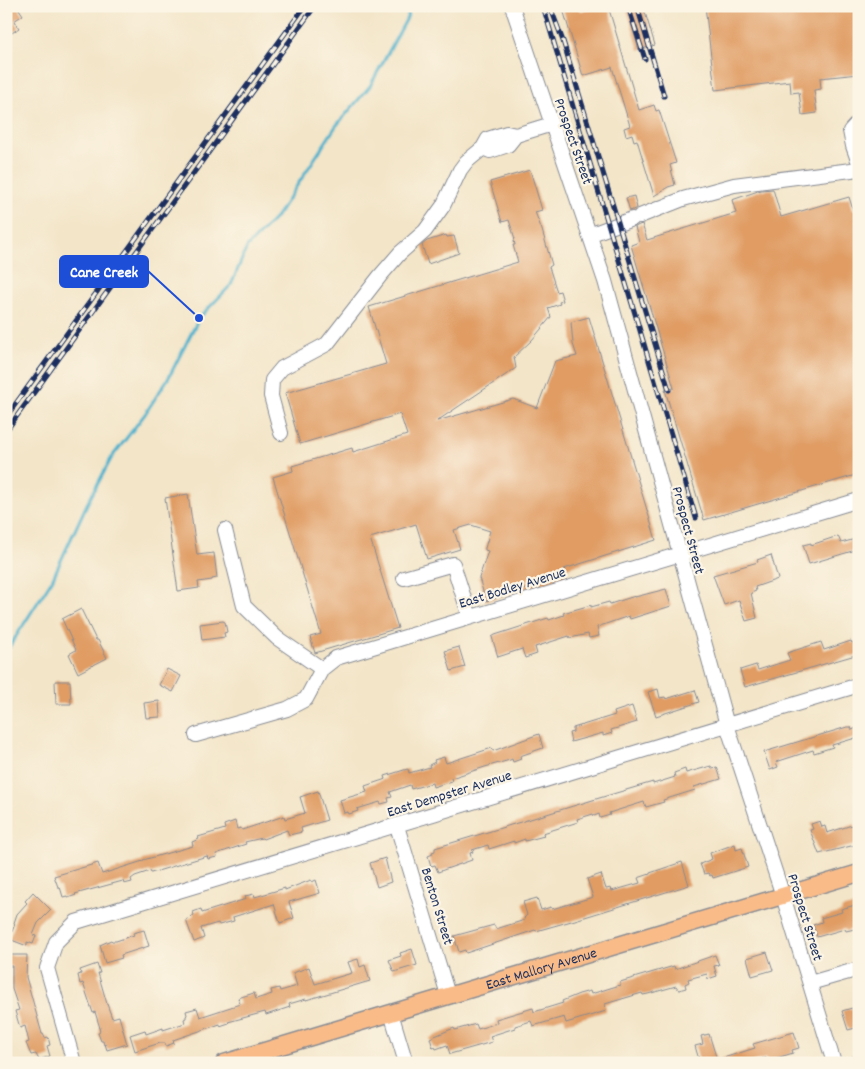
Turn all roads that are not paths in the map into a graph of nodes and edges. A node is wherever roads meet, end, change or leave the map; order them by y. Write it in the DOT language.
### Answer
graph roads {
  1 [pos="512,6"];
  2 [pos="859,121"];
  3 [pos="552,124"];
  4 [pos="859,162"];
  5 [pos="859,169"];
  6 [pos="589,235"];
  7 [pos="281,433"];
  8 [pos="859,500"];
  9 [pos="225,530"];
  10 [pos="679,554"];
  11 [pos="404,578"];
  12 [pos="470,617"];
  13 [pos="322,670"];
  14 [pos="859,685"];
  15 [pos="727,725"];
  16 [pos="196,734"];
  17 [pos="397,826"];
  18 [pos="859,873"];
  19 [pos="783,896"];
  20 [pos="859,969"];
  21 [pos="810,983"];
  22 [pos="448,995"];
  23 [pos="391,1013"];
  24 [pos="74,1063"];
  25 [pos="224,1063"];
  26 [pos="406,1063"];
  27 [pos="834,1063"];
  1 -- 3 [label="street, Prospect Street"];
  2 -- 4 [label="street"];
  3 -- 6 [label="street, Prospect Street"];
  3 -- 7 [label="street"];
  5 -- 6 [label="street"];
  6 -- 10 [label="street, Prospect Street"];
  8 -- 10 [label="street, East Bodley Avenue"];
  9 -- 13 [label="street"];
  10 -- 12 [label="street, East Bodley Avenue"];
  10 -- 15 [label="street, Prospect Street"];
  11 -- 12 [label="street"];
  12 -- 13 [label="street, East Bodley Avenue"];
  13 -- 16 [label="street, East Bodley Avenue"];
  14 -- 15 [label="street, East Dempster Avenue"];
  15 -- 17 [label="street, East Dempster Avenue"];
  15 -- 19 [label="street, Prospect Street"];
  17 -- 22 [label="street, Benton Street"];
  17 -- 24 [label="street, East Dempster Avenue"];
  18 -- 19 [label="main road, East Mallory Avenue"];
  19 -- 21 [label="street, Prospect Street"];
  19 -- 22 [label="main road, East Mallory Avenue"];
  20 -- 21 [label="street"];
  21 -- 27 [label="street, Prospect Street"];
  22 -- 23 [label="main road, East Mallory Avenue"];
  23 -- 25 [label="main road, East Mallory Avenue"];
  23 -- 26 [label="street"];
}
